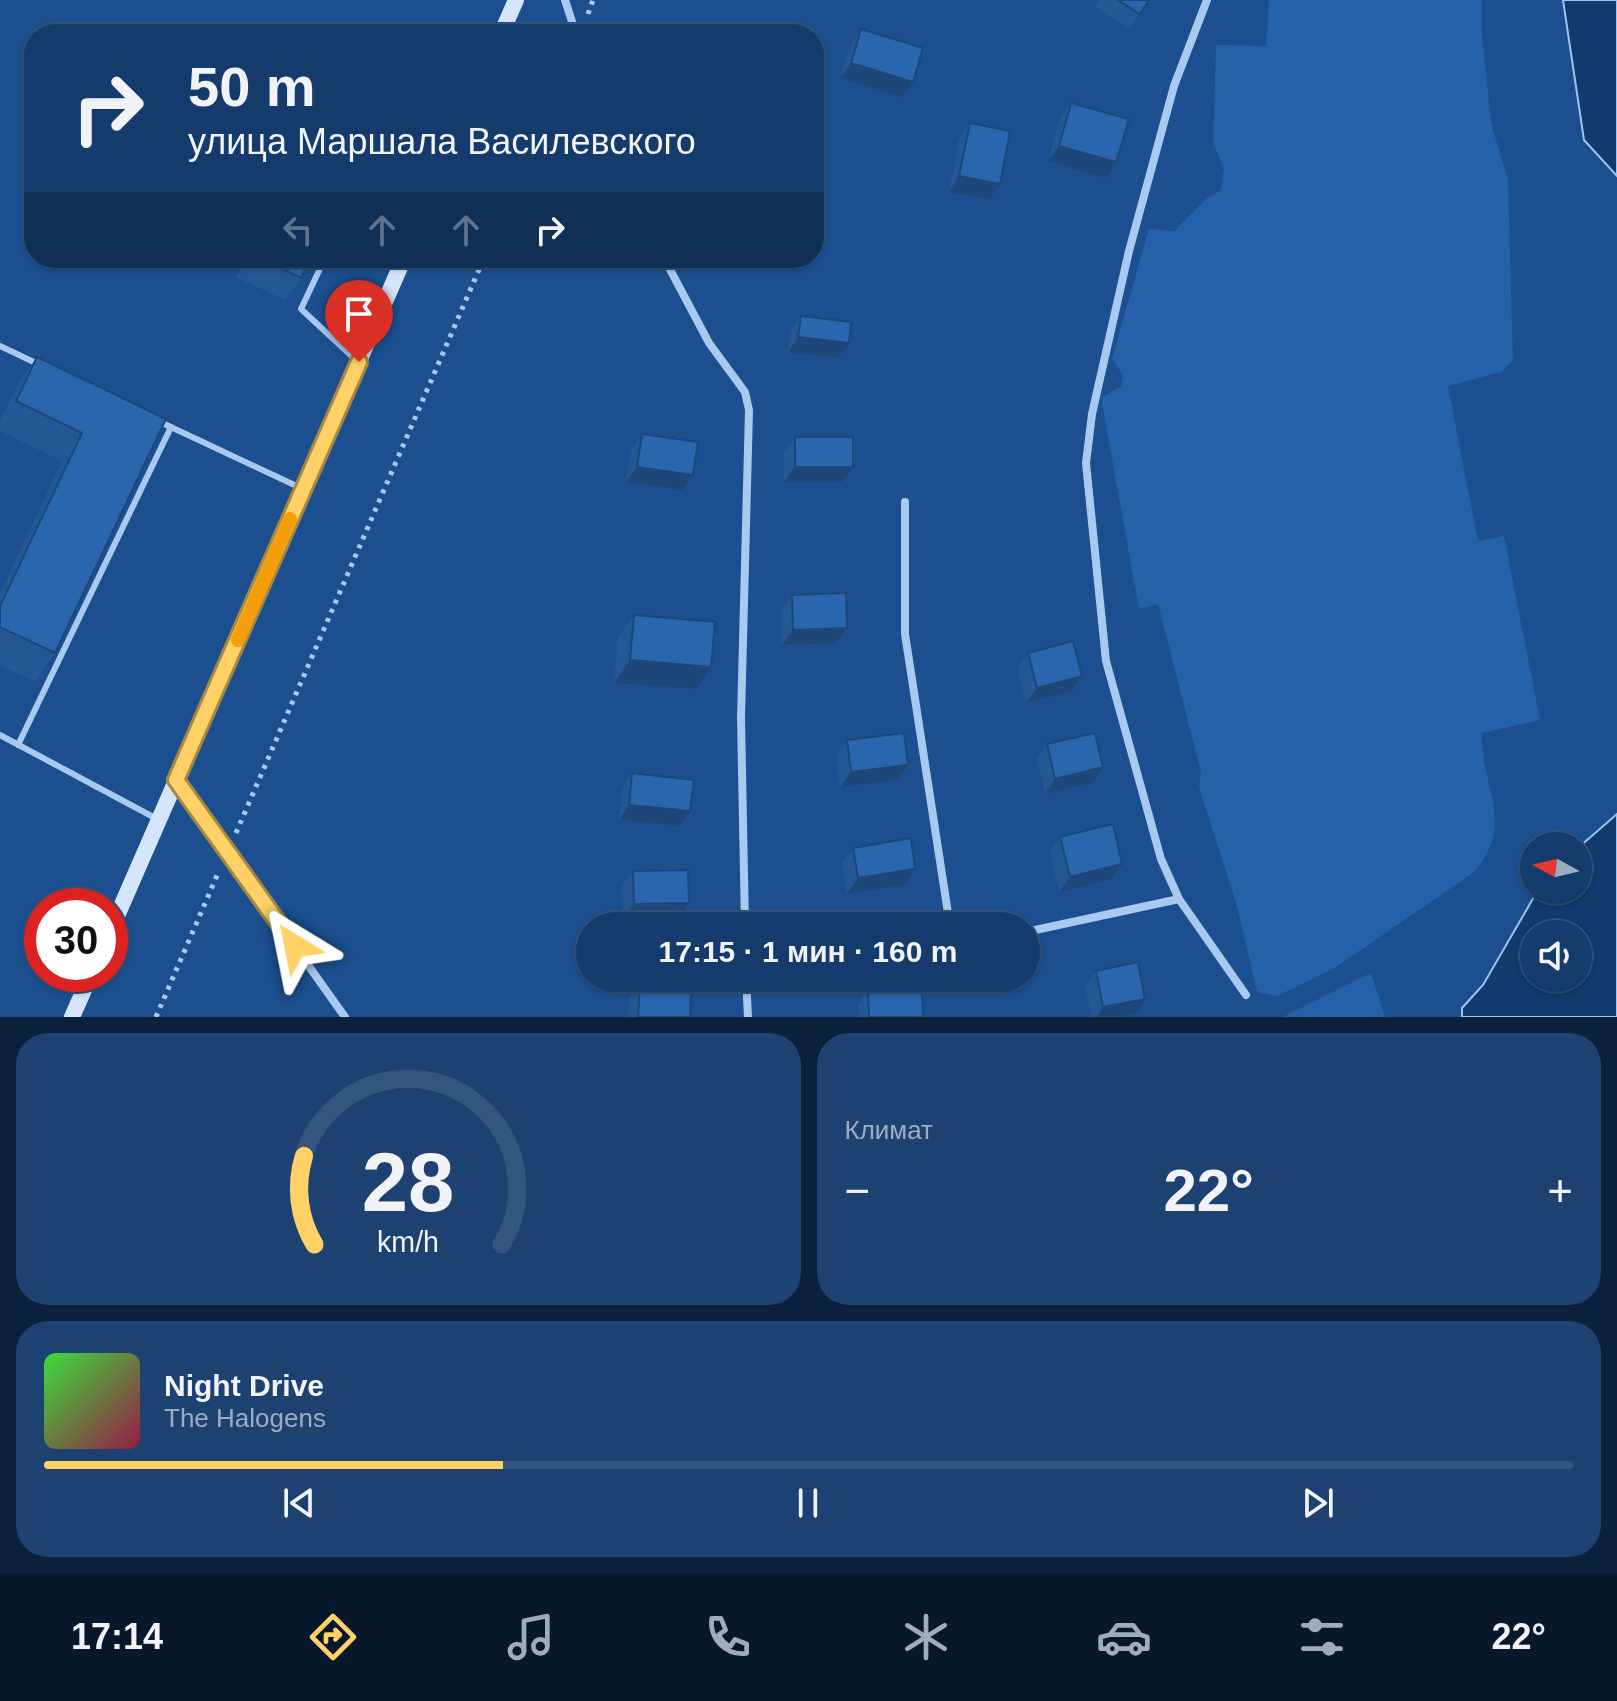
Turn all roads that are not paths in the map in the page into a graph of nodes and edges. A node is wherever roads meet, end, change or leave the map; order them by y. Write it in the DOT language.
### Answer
graph roads {
  1 [pos="516,0"];
  2 [pos="565,0"];
  3 [pos="1207,0"];
  4 [pos="505,24"];
  5 [pos="573,24"];
  6 [pos="320,268"];
  7 [pos="400,268"];
  8 [pos="669,268"];
  9 [pos="0,346"];
  10 [pos="359,362"];
  11 [pos="43,366"];
  12 [pos="157,420"];
  13 [pos="171,427"];
  14 [pos="303,489"];
  15 [pos="905,502"];
  16 [pos="0,735"];
  17 [pos="18,745"];
  18 [pos="176,780"];
  19 [pos="159,820"];
  20 [pos="128,891"];
  21 [pos="1179,899"];
  22 [pos="745,912"];
  23 [pos="948,912"];
  24 [pos="1040,929"];
  25 [pos="83,992"];
  26 [pos="747,992"];
  27 [pos="1246,995"];
  28 [pos="72,1017"];
  29 [pos="345,1017"];
  30 [pos="748,1017"];
  1 -- 4 [label="street"];
  2 -- 5 [label="street"];
  3 -- 21 [label="street"];
  6 -- 10 [label="lane"];
  7 -- 10 [label="street"];
  8 -- 22 [label="street"];
  9 -- 11 [label="lane"];
  10 -- 14 [label="street"];
  12 -- 13 [label="lane"];
  13 -- 14 [label="lane"];
  13 -- 17 [label="lane"];
  14 -- 18 [label="street"];
  15 -- 23 [label="street"];
  16 -- 17 [label="lane"];
  17 -- 19 [label="lane"];
  18 -- 19 [label="street"];
  18 -- 29 [label="street"];
  19 -- 20 [label="street"];
  21 -- 24 [label="street"];
  21 -- 27 [label="street"];
  25 -- 28 [label="street"];
  26 -- 30 [label="street"];
}
